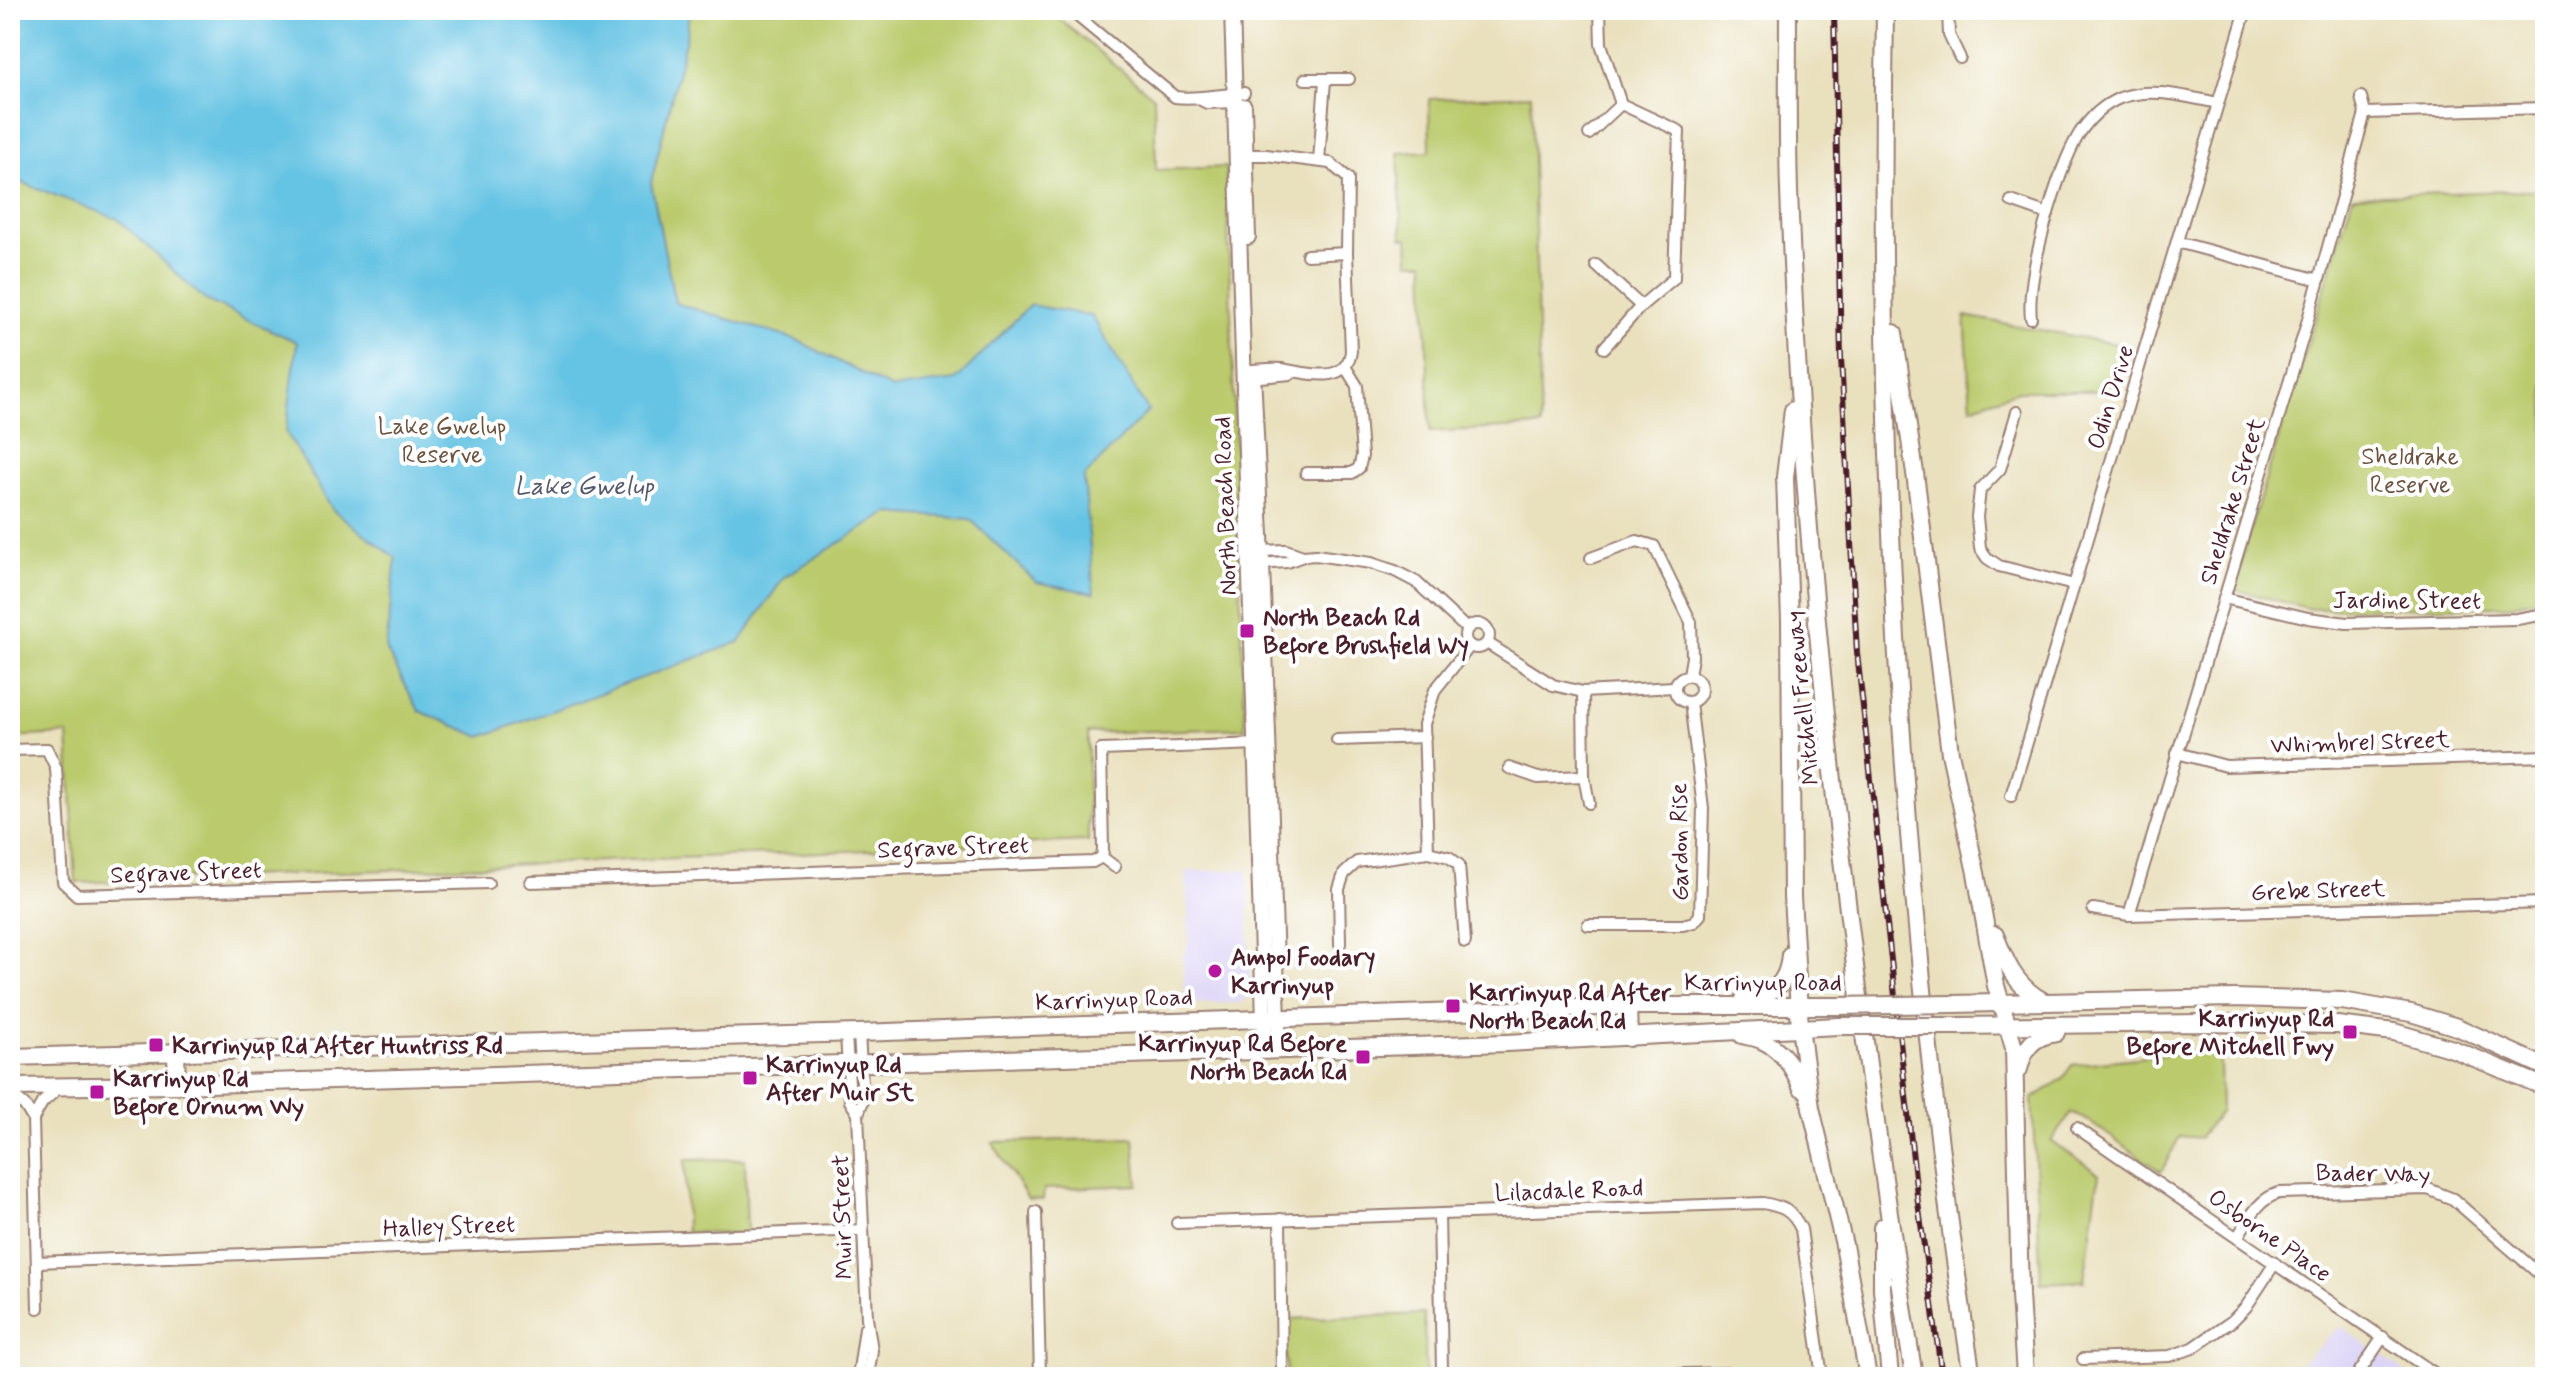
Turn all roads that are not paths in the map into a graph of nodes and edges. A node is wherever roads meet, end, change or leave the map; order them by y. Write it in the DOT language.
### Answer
graph roads {
  1 [pos="1070,10"];
  2 [pos="1232,10"];
  3 [pos="1241,10"];
  4 [pos="1600,10"];
  5 [pos="1788,10"];
  6 [pos="1885,10"];
  7 [pos="1948,10"];
  8 [pos="2246,10"];
  9 [pos="1960,58"];
  10 [pos="1305,79"];
  11 [pos="1349,79"];
  12 [pos="1325,80"];
  13 [pos="2361,97"];
  14 [pos="1239,98"];
  15 [pos="2218,103"];
  16 [pos="1621,104"];
  17 [pos="2545,108"];
  18 [pos="2365,113"];
  19 [pos="1589,134"];
  20 [pos="1241,155"];
  21 [pos="1319,161"];
  22 [pos="2011,201"];
  23 [pos="2048,214"];
  24 [pos="2177,242"];
  25 [pos="1347,253"];
  26 [pos="1307,255"];
  27 [pos="1884,264"];
  28 [pos="1596,265"];
  29 [pos="2319,280"];
  30 [pos="1641,306"];
  31 [pos="2031,318"];
  32 [pos="1604,348"];
  33 [pos="1346,368"];
  34 [pos="1248,374"];
  35 [pos="1798,377"];
  36 [pos="2017,412"];
  37 [pos="1306,473"];
  38 [pos="1255,558"];
  39 [pos="1591,558"];
  40 [pos="2074,585"];
  41 [pos="2224,598"];
  42 [pos="2545,614"];
  43 [pos="1467,629"];
  44 [pos="1487,643"];
  45 [pos="1470,646"];
  46 [pos="1689,675"];
  47 [pos="1674,687"];
  48 [pos="1583,692"];
  49 [pos="1690,702"];
  50 [pos="1425,737"];
  51 [pos="1337,740"];
  52 [pos="1261,744"];
  53 [pos="10,750"];
  54 [pos="2177,753"];
  55 [pos="2545,756"];
  56 [pos="1509,768"];
  57 [pos="1584,776"];
  58 [pos="2011,796"];
  59 [pos="1589,803"];
  60 [pos="1428,852"];
  61 [pos="1102,857"];
  62 [pos="1115,867"];
  63 [pos="531,882"];
  64 [pos="488,883"];
  65 [pos="1792,897"];
  66 [pos="1981,900"];
  67 [pos="2545,903"];
  68 [pos="2093,909"];
  69 [pos="2129,915"];
  70 [pos="1588,925"];
  71 [pos="1465,942"];
  72 [pos="1340,944"];
  73 [pos="2044,1001"];
  74 [pos="2342,1001"];
  75 [pos="2000,1003"];
  76 [pos="1628,1006"];
  77 [pos="1690,1006"];
  78 [pos="1799,1007"];
  79 [pos="1271,1017"];
  80 [pos="2107,1024"];
  81 [pos="1800,1027"];
  82 [pos="2009,1027"];
  83 [pos="1732,1030"];
  84 [pos="2394,1032"];
  85 [pos="852,1033"];
  86 [pos="1629,1038"];
  87 [pos="1272,1049"];
  88 [pos="176,1053"];
  89 [pos="10,1057"];
  90 [pos="854,1063"];
  91 [pos="2545,1067"];
  92 [pos="2016,1082"];
  93 [pos="177,1085"];
  94 [pos="61,1086"];
  95 [pos="2545,1087"];
  96 [pos="10,1090"];
  97 [pos="1811,1108"];
  98 [pos="33,1119"];
  99 [pos="2077,1128"];
  100 [pos="1883,1178"];
  101 [pos="1036,1212"];
  102 [pos="1439,1215"];
  103 [pos="1280,1219"];
  104 [pos="1177,1223"];
  105 [pos="863,1230"];
  106 [pos="2238,1236"];
  107 [pos="37,1262"];
  108 [pos="2275,1263"];
  109 [pos="2545,1279"];
  110 [pos="38,1308"];
  111 [pos="867,1318"];
  112 [pos="2383,1337"];
  113 [pos="2083,1359"];
  114 [pos="1640,1376"];
  115 [pos="858,1377"];
  116 [pos="868,1377"];
  117 [pos="1040,1377"];
  118 [pos="1282,1377"];
  119 [pos="1446,1377"];
  120 [pos="1559,1377"];
  121 [pos="1761,1377"];
  122 [pos="1822,1377"];
  123 [pos="1868,1377"];
  124 [pos="1890,1377"];
  125 [pos="1914,1377"];
  126 [pos="1972,1377"];
  127 [pos="2025,1377"];
  128 [pos="2356,1377"];
  129 [pos="2440,1377"];
  1 -- 14 [label="street"];
  2 -- 14 [label="main road, North Beach Road"];
  3 -- 14 [label="main road, North Beach Road"];
  4 -- 16 [label="street"];
  5 -- 35 [label="highway, Mitchell Freeway"];
  6 -- 27 [label="highway"];
  7 -- 9 [label="street"];
  8 -- 15 [label="street, Odin Drive"];
  10 -- 12 [label="street"];
  11 -- 12 [label="street"];
  12 -- 21 [label="street"];
  13 -- 18 [label="street, Sheldrake Street"];
  14 -- 20 [label="main road, North Beach Road"];
  15 -- 23 [label="street"];
  15 -- 24 [label="street, Odin Drive"];
  16 -- 19 [label="street"];
  16 -- 30 [label="street"];
  17 -- 18 [label="street"];
  18 -- 29 [label="street, Sheldrake Street"];
  20 -- 21 [label="street"];
  20 -- 34 [label="main road, North Beach Road"];
  21 -- 25 [label="street"];
  22 -- 23 [label="street"];
  23 -- 31 [label="street"];
  24 -- 29 [label="street"];
  24 -- 40 [label="street, Odin Drive"];
  25 -- 26 [label="street"];
  25 -- 33 [label="street"];
  27 -- 66 [label="highway"];
  27 -- 126 [label="highway"];
  28 -- 30 [label="street"];
  29 -- 41 [label="street, Sheldrake Street"];
  30 -- 32 [label="street"];
  33 -- 34 [label="street"];
  33 -- 37 [label="street"];
  34 -- 38 [label="main road, North Beach Road"];
  35 -- 65 [label="highway"];
  35 -- 100 [label="highway, Mitchell Freeway"];
  36 -- 40 [label="street"];
  38 -- 43 [label="street"];
  38 -- 52 [label="main road, North Beach Road"];
  39 -- 46 [label="street"];
  40 -- 58 [label="street, Odin Drive"];
  41 -- 42 [label="street, Jardine Street"];
  41 -- 54 [label="street, Sheldrake Street"];
  43 -- 44 [label="street"];
  43 -- 45 [label="street"];
  44 -- 45 [label="street"];
  44 -- 48 [label="street"];
  45 -- 50 [label="street"];
  46 -- 47 [label="street"];
  46 -- 49 [label="street"];
  47 -- 48 [label="street"];
  47 -- 49 [label="street"];
  48 -- 57 [label="street"];
  49 -- 70 [label="street, Gardon Rise"];
  50 -- 51 [label="street"];
  50 -- 60 [label="street"];
  52 -- 61 [label="street"];
  52 -- 79 [label="main road, North Beach Road"];
  53 -- 64 [label="street, Segrave Street"];
  54 -- 55 [label="street, Whimbrel Street"];
  54 -- 69 [label="street, Sheldrake Street"];
  56 -- 57 [label="street"];
  57 -- 59 [label="street"];
  60 -- 71 [label="street"];
  60 -- 72 [label="street"];
  61 -- 62 [label="street"];
  61 -- 63 [label="street, Segrave Street"];
  65 -- 77 [label="highway"];
  65 -- 78 [label="highway"];
  66 -- 73 [label="highway"];
  66 -- 75 [label="highway"];
  67 -- 69 [label="street, Grebe Street"];
  68 -- 69 [label="street, Grebe Street"];
  73 -- 74 [label="highway, Karrinyup Road"];
  73 -- 75 [label="highway, Karrinyup Road"];
  74 -- 84 [label="highway"];
  74 -- 91 [label="highway, Karrinyup Road"];
  75 -- 78 [label="highway, Karrinyup Road, bridge"];
  75 -- 82 [label="highway"];
  76 -- 77 [label="highway, Karrinyup Road"];
  76 -- 79 [label="highway, Karrinyup Road"];
  76 -- 86 [label="highway"];
  77 -- 78 [label="highway, Karrinyup Road"];
  78 -- 81 [label="highway"];
  79 -- 85 [label="highway, Karrinyup Road"];
  79 -- 87 [label="main road, North Beach Road"];
  80 -- 82 [label="highway, Karrinyup Road"];
  80 -- 84 [label="highway, Karrinyup Road"];
  80 -- 92 [label="highway"];
  81 -- 82 [label="highway, Karrinyup Road, bridge"];
  81 -- 83 [label="highway, Karrinyup Road"];
  81 -- 97 [label="highway"];
  82 -- 92 [label="highway"];
  83 -- 86 [label="highway, Karrinyup Road"];
  83 -- 97 [label="highway"];
  84 -- 95 [label="highway, Karrinyup Road"];
  85 -- 88 [label="highway, Karrinyup Road"];
  85 -- 90 [label="street, Muir Street"];
  86 -- 87 [label="highway, Karrinyup Road"];
  87 -- 90 [label="highway, Karrinyup Road"];
  88 -- 89 [label="highway, Karrinyup Road"];
  88 -- 93 [label="highway"];
  90 -- 93 [label="highway, Karrinyup Road"];
  90 -- 105 [label="street, Muir Street"];
  92 -- 127 [label="highway"];
  93 -- 94 [label="highway, Karrinyup Road"];
  94 -- 96 [label="highway, Karrinyup Road"];
  94 -- 98 [label="street"];
  96 -- 98 [label="street"];
  97 -- 123 [label="highway"];
  98 -- 107 [label="street"];
  99 -- 106 [label="street, Osborne Place"];
  100 -- 124 [label="highway"];
  100 -- 125 [label="highway, Mitchell Freeway"];
  101 -- 117 [label="street"];
  102 -- 103 [label="street, Lilacdale Road"];
  102 -- 119 [label="street"];
  102 -- 122 [label="street, Lilacdale Road"];
  103 -- 104 [label="street, Lilacdale Road"];
  103 -- 118 [label="street"];
  105 -- 107 [label="street, Halley Street"];
  105 -- 111 [label="street, Muir Street"];
  106 -- 108 [label="street, Osborne Place"];
  106 -- 109 [label="street, Bader Way"];
  107 -- 110 [label="street"];
  108 -- 112 [label="street, Osborne Place"];
  108 -- 113 [label="street"];
  111 -- 115 [label="street, Muir Street"];
  111 -- 116 [label="street, Muir Street"];
  112 -- 128 [label="street"];
  112 -- 129 [label="street, Osborne Place"];
  114 -- 120 [label="street"];
  114 -- 121 [label="street"];
}
